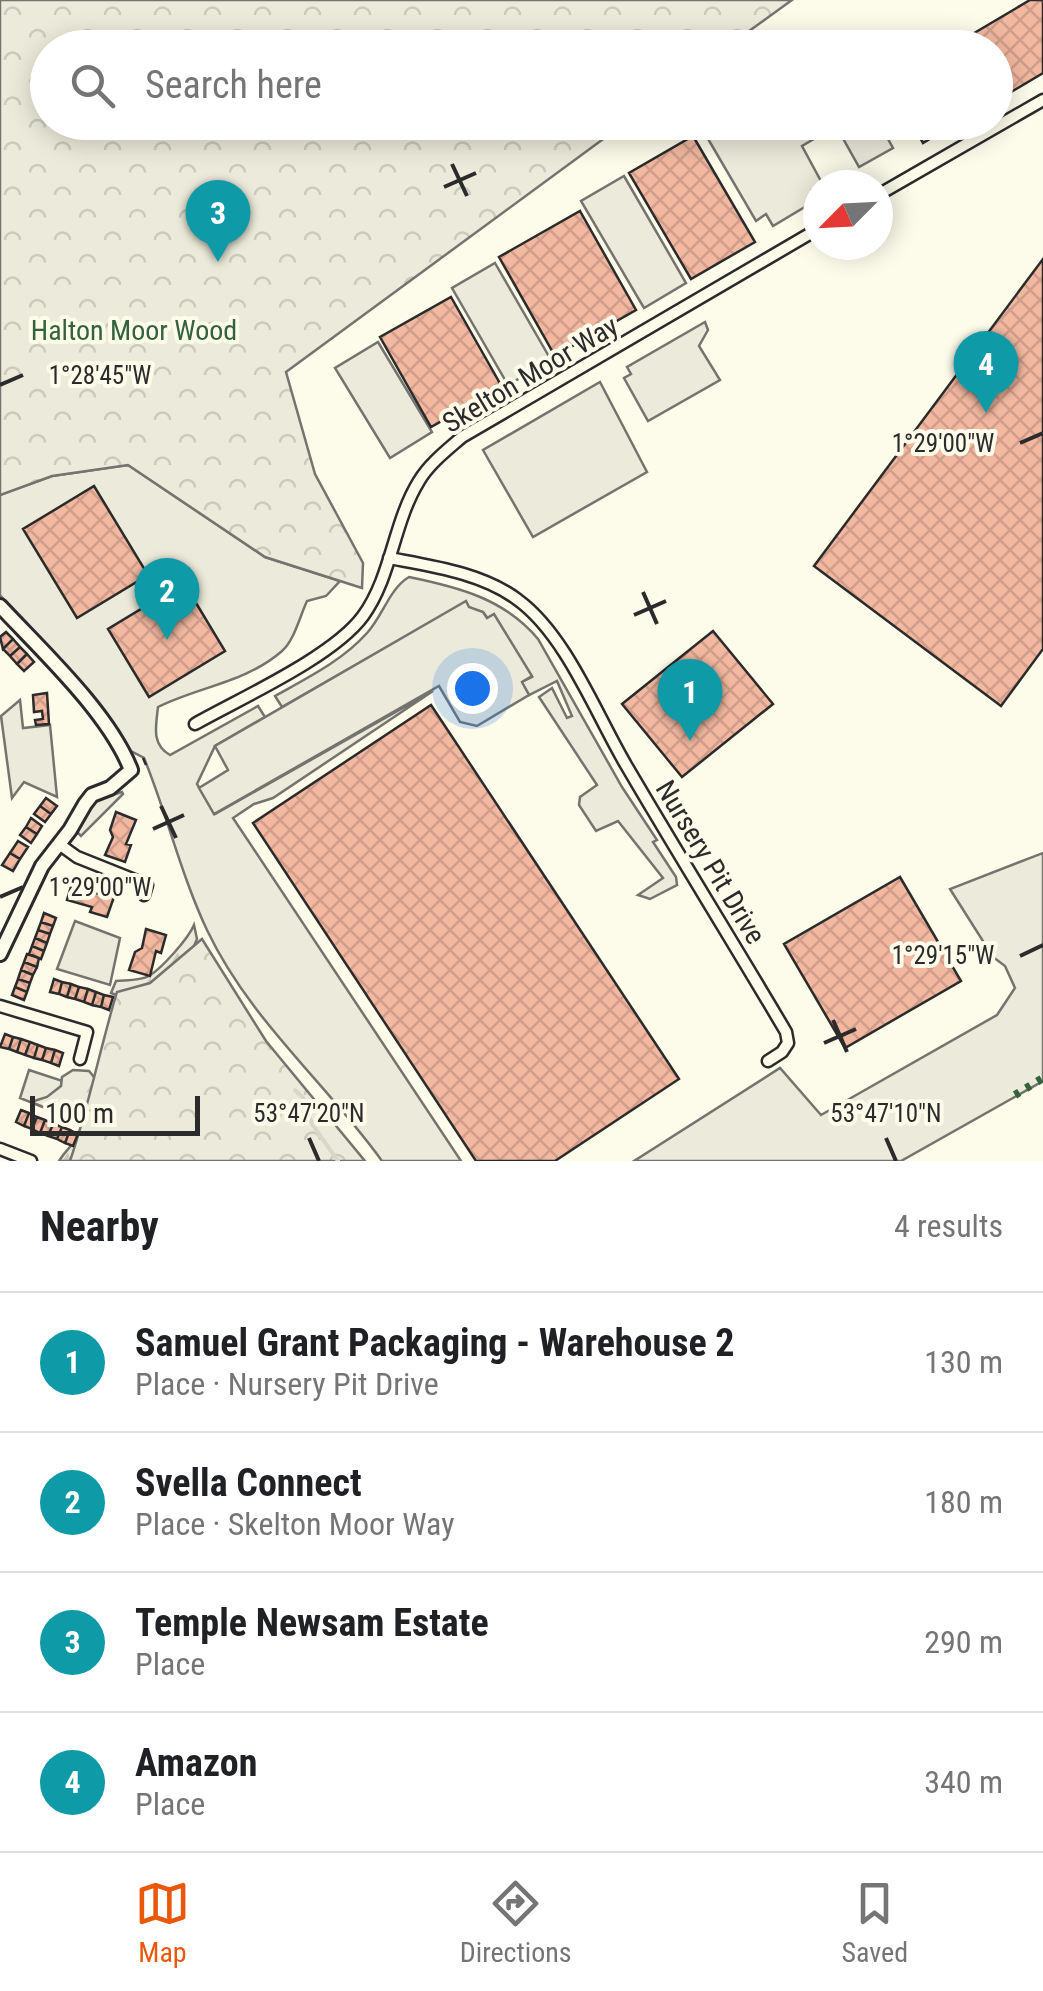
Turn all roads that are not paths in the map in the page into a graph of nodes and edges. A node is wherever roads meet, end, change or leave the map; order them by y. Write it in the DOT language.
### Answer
graph roads {
  1 [pos="1043,100"];
  2 [pos="1013,117"];
  3 [pos="974,140"];
  4 [pos="893,186"];
  5 [pos="803,239"];
  6 [pos="389,558"];
  7 [pos="0,606"];
  8 [pos="195,724"];
  9 [pos="59,844"];
  10 [pos="144,895"];
  11 [pos="0,954"];
  12 [pos="0,1006"];
  13 [pos="80,1060"];
  14 [pos="768,1061"];
  15 [pos="0,1148"];
  16 [pos="31,1161"];
  1 -- 2 [label="street"];
  3 -- 4 [label="street"];
  5 -- 6 [label="street, Skelton Moor Way"];
  6 -- 8 [label="street, Skelton Moor Way"];
  6 -- 14 [label="street, Nursery Pit Drive"];
  7 -- 9 [label="street"];
  9 -- 10 [label="street"];
  9 -- 11 [label="street"];
  12 -- 13 [label="street"];
  15 -- 16 [label="street"];
}
